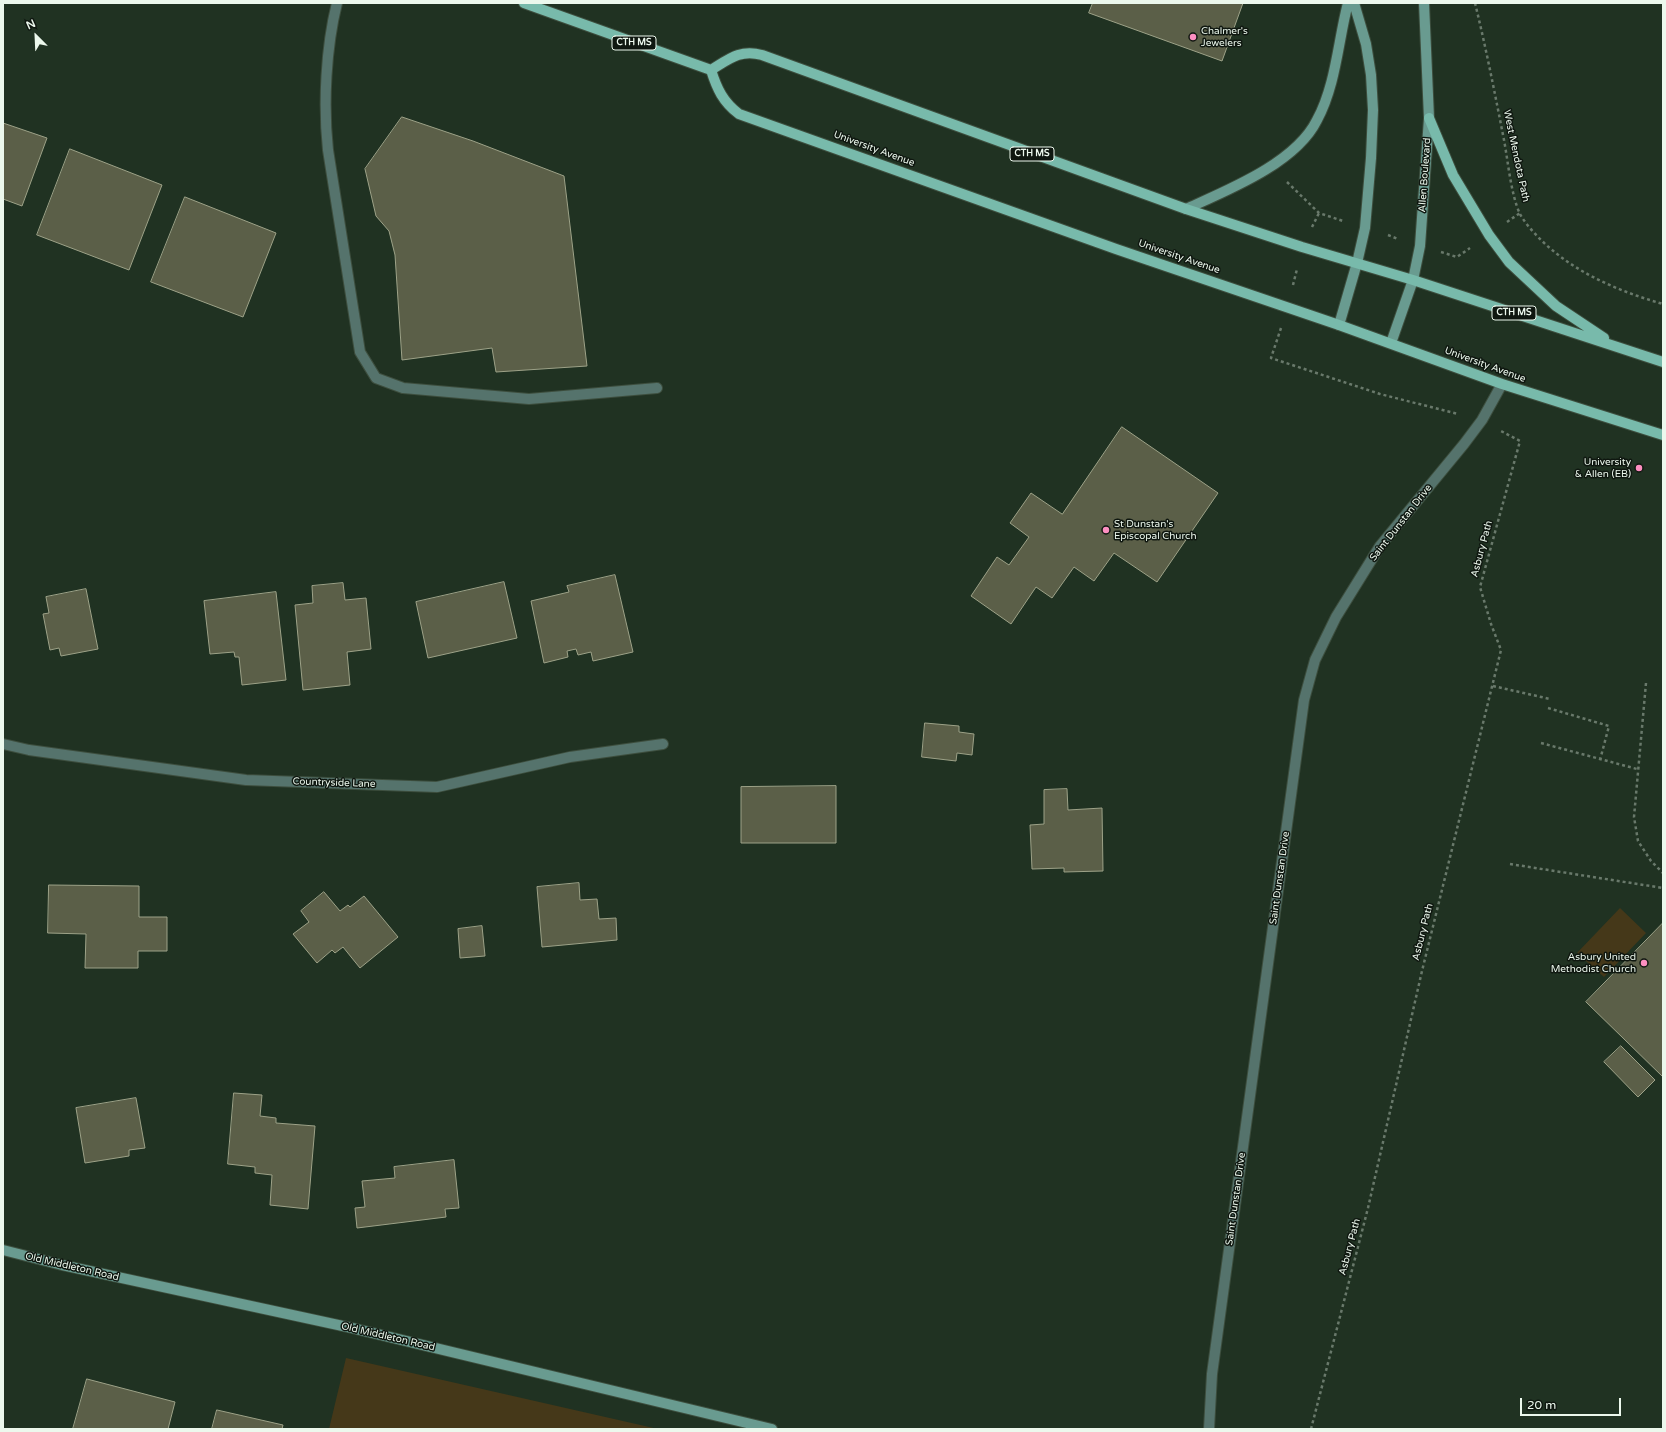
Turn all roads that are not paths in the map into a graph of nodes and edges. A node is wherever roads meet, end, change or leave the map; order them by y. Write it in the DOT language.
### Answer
graph roads {
  1 [pos="337,3"];
  2 [pos="524,3"];
  3 [pos="1348,3"];
  4 [pos="1354,3"];
  5 [pos="1424,3"];
  6 [pos="711,70"];
  7 [pos="1429,118"];
  8 [pos="1186,209"];
  9 [pos="1357,263"];
  10 [pos="1413,280"];
  11 [pos="1339,325"];
  12 [pos="1391,343"];
  13 [pos="1616,346"];
  14 [pos="1663,362"];
  15 [pos="1502,384"];
  16 [pos="657,388"];
  17 [pos="1663,435"];
  18 [pos="3,744"];
  19 [pos="663,744"];
  20 [pos="3,1250"];
  21 [pos="772,1429"];
  22 [pos="1209,1429"];
  1 -- 16 [label="street"];
  2 -- 6 [label="main road, CTH MS"];
  3 -- 8 [label="main road"];
  4 -- 9 [label="main road"];
  5 -- 7 [label="main road, Allen Boulevard"];
  6 -- 8 [label="main road, CTH MS"];
  6 -- 11 [label="main road, University Avenue"];
  7 -- 10 [label="main road, Allen Boulevard"];
  7 -- 13 [label="main road"];
  8 -- 9 [label="main road, CTH MS"];
  9 -- 10 [label="main road, CTH MS"];
  9 -- 11 [label="main road"];
  10 -- 12 [label="main road, Allen Boulevard"];
  10 -- 13 [label="main road, CTH MS"];
  11 -- 12 [label="main road, University Avenue"];
  12 -- 15 [label="main road, University Avenue"];
  13 -- 14 [label="main road, CTH MS"];
  15 -- 17 [label="main road, University Avenue"];
  15 -- 22 [label="street, Saint Dunstan Drive"];
  18 -- 19 [label="street, Countryside Lane"];
  20 -- 21 [label="main road, Old Middleton Road"];
}
